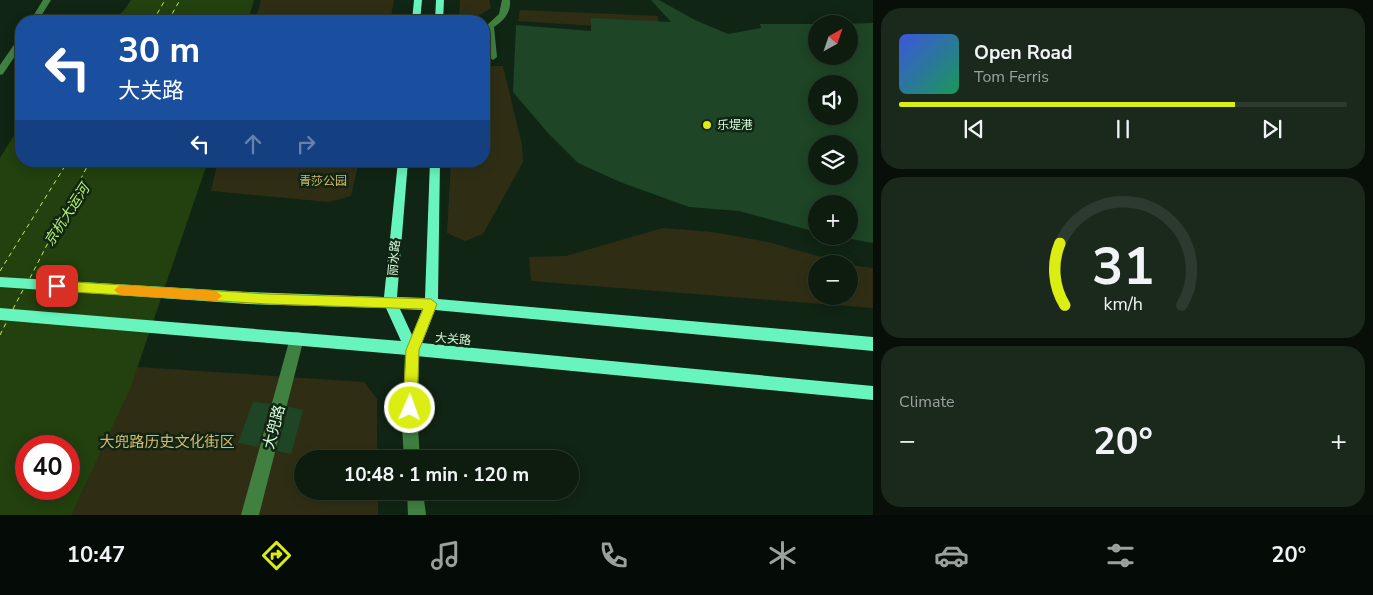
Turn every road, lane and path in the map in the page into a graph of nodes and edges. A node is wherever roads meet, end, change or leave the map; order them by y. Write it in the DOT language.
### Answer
graph roads {
  1 [pos="47,0"];
  2 [pos="418,0"];
  3 [pos="440,0"];
  4 [pos="506,0"];
  5 [pos="38,15"];
  6 [pos="417,15"];
  7 [pos="439,15"];
  8 [pos="15,50"];
  9 [pos="493,57"];
  10 [pos="0,72"];
  11 [pos="402,167"];
  12 [pos="435,167"];
  13 [pos="0,282"];
  14 [pos="390,302"];
  15 [pos="431,304"];
  16 [pos="0,314"];
  17 [pos="297,338"];
  18 [pos="873,344"];
  19 [pos="412,350"];
  20 [pos="873,392"];
  21 [pos="411,450"];
  22 [pos="416,500"];
  23 [pos="250,515"];
  24 [pos="417,515"];
  1 -- 5 [label="street"];
  2 -- 6 [label="main road"];
  3 -- 7 [label="main road"];
  4 -- 9 [label="street"];
  8 -- 10 [label="street"];
  11 -- 14 [label="main road, 丽水路"];
  12 -- 15 [label="main road, 丽水路"];
  13 -- 14 [label="main road"];
  14 -- 15 [label="main road"];
  14 -- 19 [label="main road, 丽水路"];
  15 -- 18 [label="main road"];
  15 -- 19 [label="main road, 丽水路"];
  16 -- 17 [label="main road, 大关路"];
  17 -- 19 [label="main road, 大关路"];
  17 -- 23 [label="street, 大兜路"];
  19 -- 20 [label="main road, 大关路"];
  19 -- 21 [label="street, 丽水路"];
  22 -- 24 [label="street"];
}
